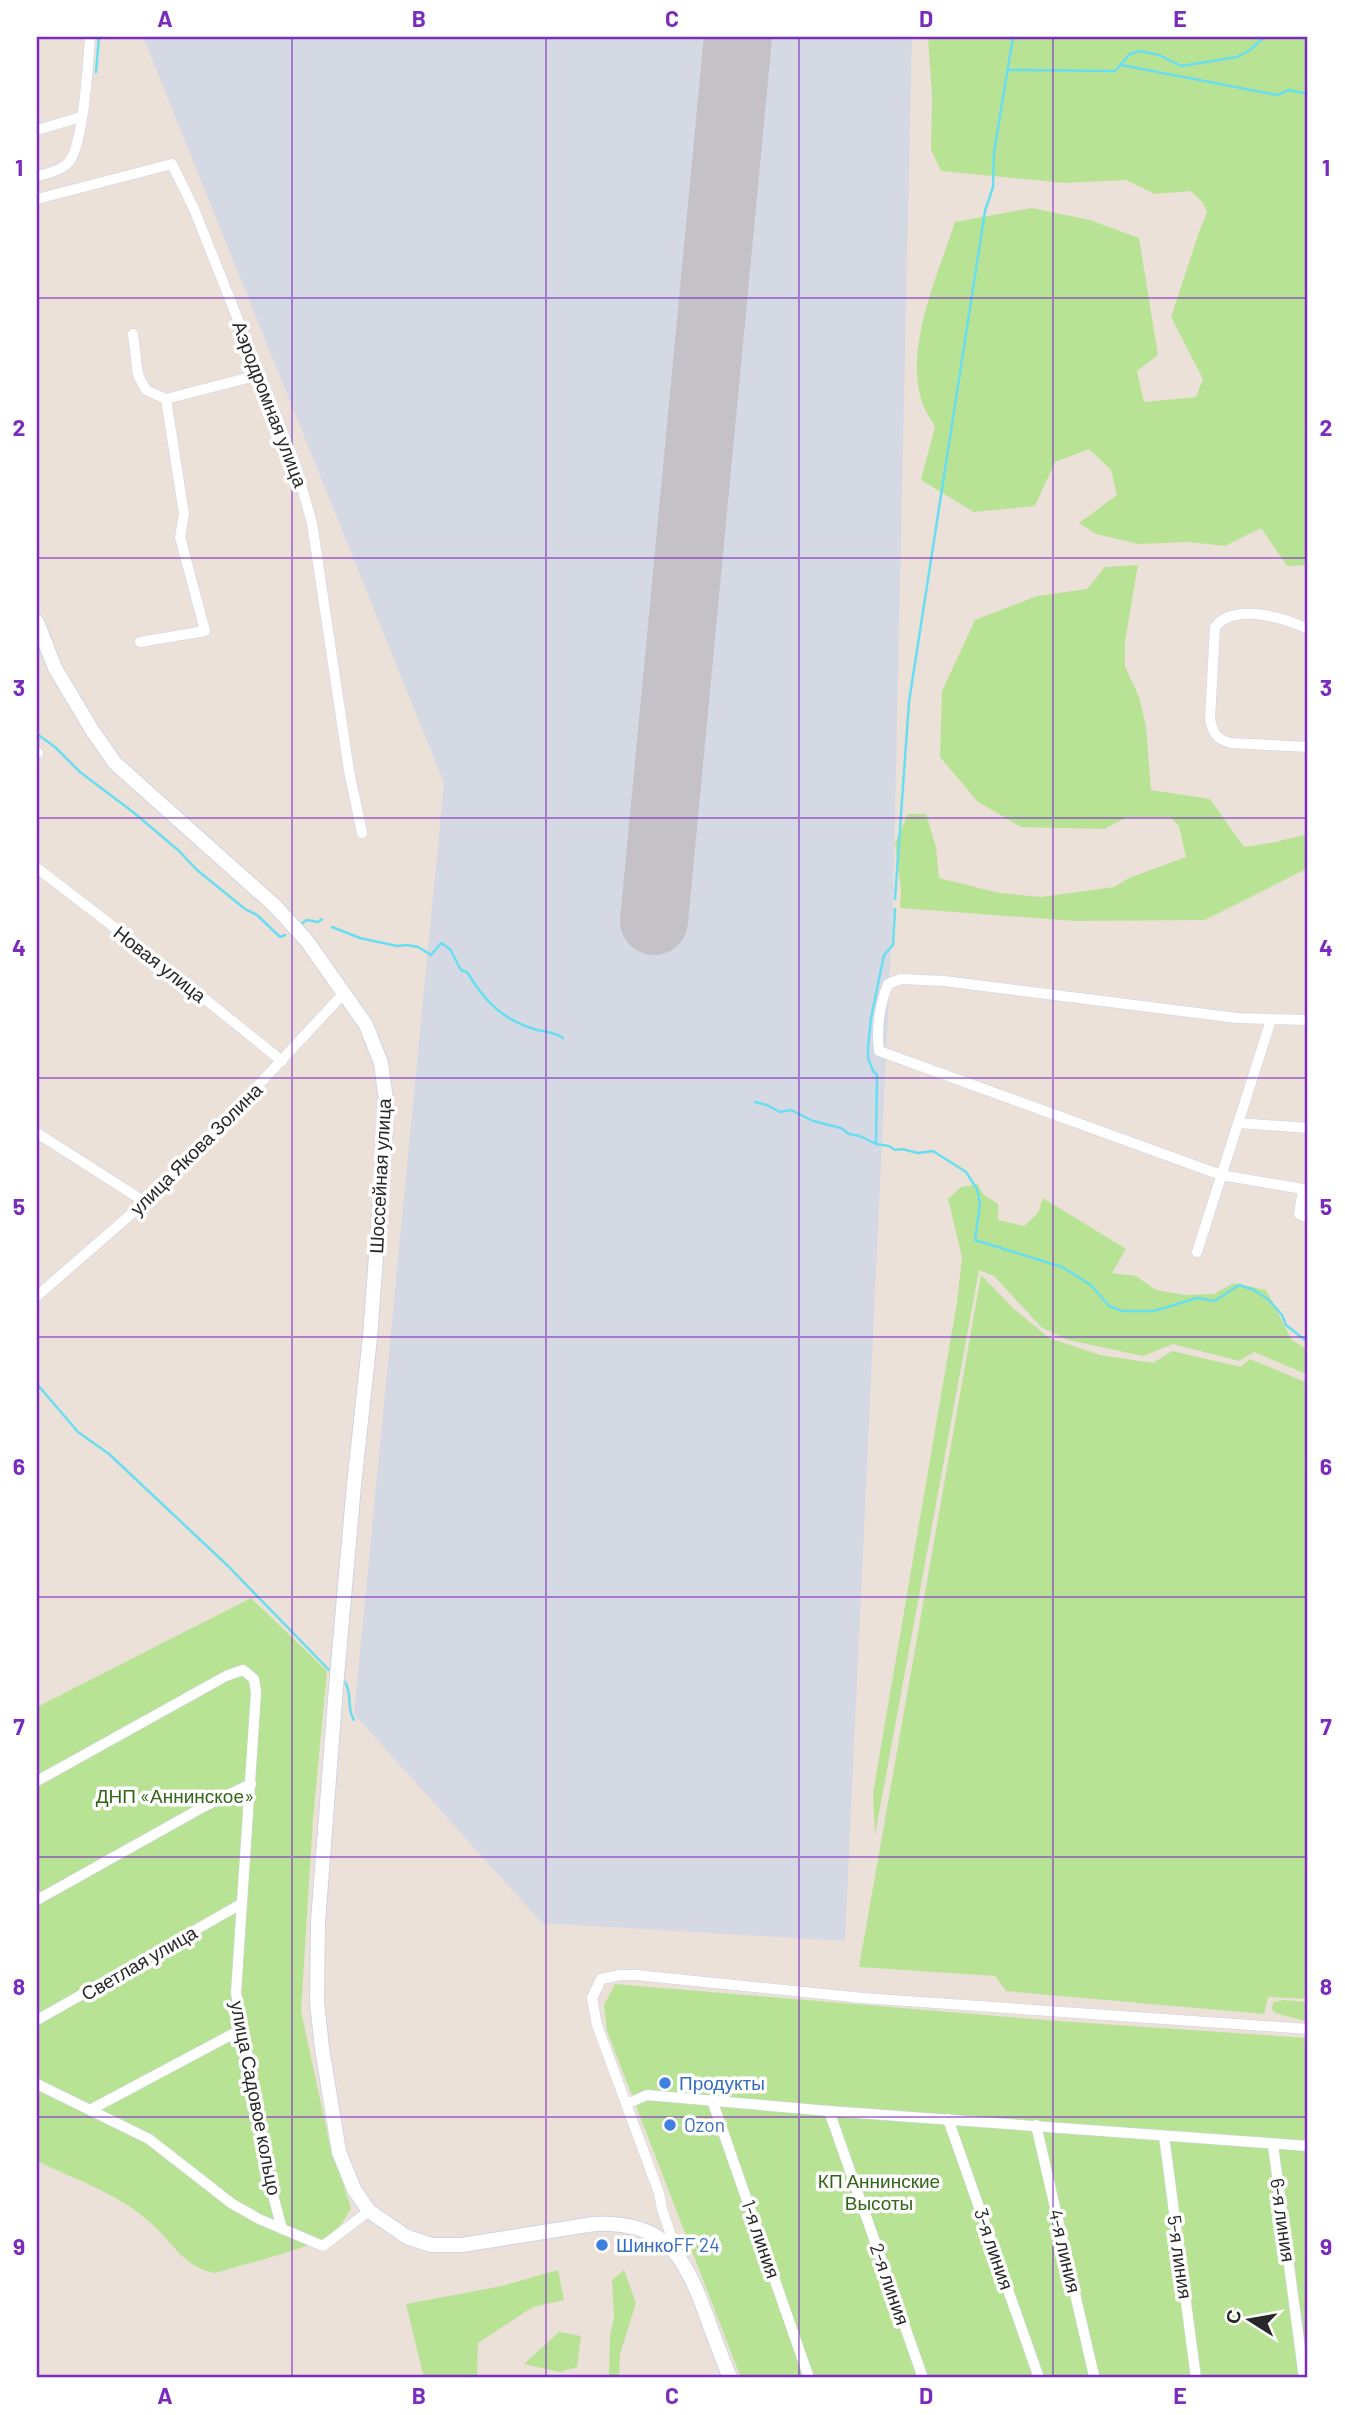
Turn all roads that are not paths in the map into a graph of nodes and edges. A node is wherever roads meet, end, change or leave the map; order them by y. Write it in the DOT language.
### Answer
graph roads {
  1 [pos="90,37"];
  2 [pos="81,117"];
  3 [pos="37,130"];
  4 [pos="37,176"];
  5 [pos="37,199"];
  6 [pos="133,334"];
  7 [pos="259,376"];
  8 [pos="166,399"];
  9 [pos="37,622"];
  10 [pos="1308,629"];
  11 [pos="140,642"];
  12 [pos="1308,747"];
  13 [pos="362,833"];
  14 [pos="37,868"];
  15 [pos="345,992"];
  16 [pos="1271,1020"];
  17 [pos="1308,1020"];
  18 [pos="282,1061"];
  19 [pos="1238,1123"];
  20 [pos="1308,1128"];
  21 [pos="37,1133"];
  22 [pos="1221,1175"];
  23 [pos="145,1202"];
  24 [pos="1308,1218"];
  25 [pos="1197,1252"];
  26 [pos="37,1296"];
  27 [pos="37,1781"];
  28 [pos="251,1784"];
  29 [pos="37,1900"];
  30 [pos="241,1904"];
  31 [pos="37,2020"];
  32 [pos="242,2029"];
  33 [pos="1308,2029"];
  34 [pos="37,2084"];
  35 [pos="712,2100"];
  36 [pos="626,2104"];
  37 [pos="90,2110"];
  38 [pos="829,2111"];
  39 [pos="948,2119"];
  40 [pos="1036,2126"];
  41 [pos="1164,2136"];
  42 [pos="1273,2145"];
  43 [pos="1308,2146"];
  44 [pos="369,2211"];
  45 [pos="282,2229"];
  46 [pos="677,2253"];
  47 [pos="1094,2376"];
  48 [pos="730,2378"];
  49 [pos="809,2378"];
  50 [pos="923,2378"];
  51 [pos="1039,2378"];
  52 [pos="1196,2378"];
  53 [pos="1304,2378"];
  1 -- 2 [label="street"];
  2 -- 3 [label="street"];
  2 -- 4 [label="street"];
  5 -- 7 [label="street, Аэродромная улица"];
  6 -- 8 [label="street"];
  7 -- 8 [label="street"];
  7 -- 13 [label="street, Аэродромная улица"];
  8 -- 11 [label="street"];
  9 -- 15 [label="main road, Шоссейная улица"];
  10 -- 12 [label="street"];
  14 -- 18 [label="street, Новая улица"];
  15 -- 18 [label="street, улица Якова Золина"];
  15 -- 44 [label="main road, Шоссейная улица"];
  16 -- 17 [label="street"];
  16 -- 19 [label="street"];
  16 -- 22 [label="street"];
  18 -- 23 [label="street, улица Якова Золина"];
  19 -- 20 [label="street"];
  19 -- 22 [label="street"];
  21 -- 23 [label="street"];
  22 -- 24 [label="street"];
  22 -- 25 [label="street"];
  23 -- 26 [label="street, улица Якова Золина"];
  27 -- 28 [label="street, улица Садовое кольцо"];
  28 -- 29 [label="street"];
  28 -- 30 [label="street, улица Садовое кольцо"];
  30 -- 31 [label="street, Светлая улица"];
  30 -- 32 [label="street, улица Садовое кольцо"];
  32 -- 37 [label="street"];
  32 -- 45 [label="street, улица Садовое кольцо"];
  33 -- 36 [label="street"];
  34 -- 37 [label="street, улица Садовое кольцо"];
  35 -- 36 [label="street"];
  35 -- 38 [label="street"];
  35 -- 49 [label="street, 1-я линия"];
  36 -- 46 [label="street"];
  37 -- 45 [label="street, улица Садовое кольцо"];
  38 -- 39 [label="street"];
  38 -- 50 [label="street, 2-я линия"];
  39 -- 40 [label="street"];
  39 -- 51 [label="street, 3-я линия"];
  40 -- 41 [label="street"];
  40 -- 47 [label="street, 4-я линия"];
  41 -- 42 [label="street"];
  41 -- 52 [label="street, 5-я линия"];
  42 -- 43 [label="street"];
  42 -- 53 [label="street, 6-я линия"];
  44 -- 45 [label="street"];
  44 -- 46 [label="main road"];
  46 -- 48 [label="main road"];
}
